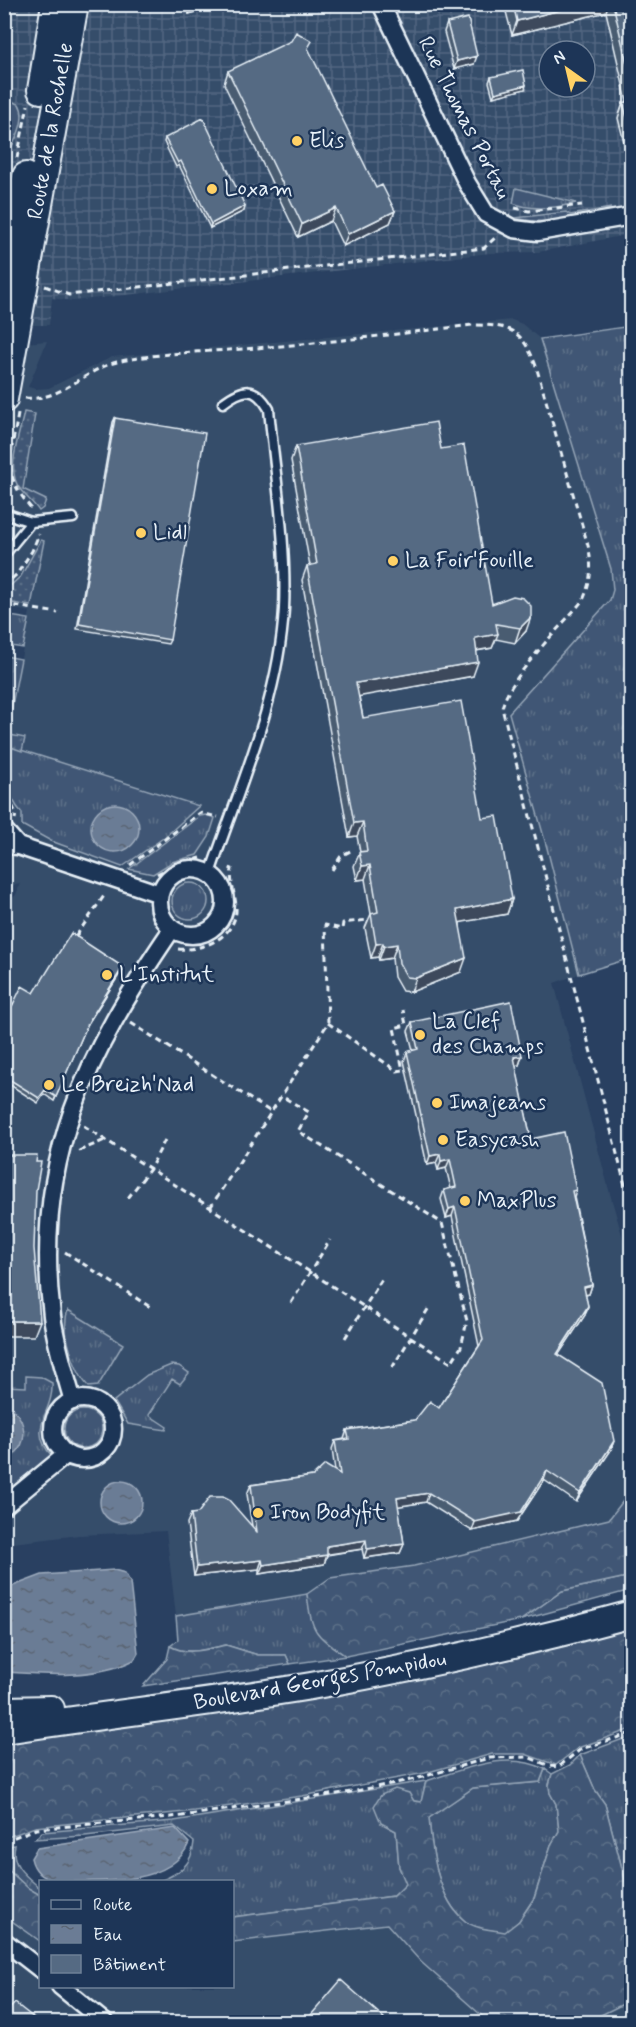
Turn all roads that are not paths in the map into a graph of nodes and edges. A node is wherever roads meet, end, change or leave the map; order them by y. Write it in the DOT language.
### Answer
graph roads {
  1 [pos="55,4"];
  2 [pos="75,4"];
  3 [pos="381,4"];
  4 [pos="632,216"];
  5 [pos="4,276"];
  6 [pos="5,396"];
  7 [pos="224,403"];
  8 [pos="4,513"];
  9 [pos="73,518"];
  10 [pos="31,522"];
  11 [pos="4,555"];
  12 [pos="9,828"];
  13 [pos="11,846"];
  14 [pos="208,873"];
  15 [pos="160,894"];
  16 [pos="172,929"];
  17 [pos="73,1401"];
  18 [pos="67,1454"];
  19 [pos="4,1506"];
  20 [pos="632,1602"];
  21 [pos="632,1614"];
  22 [pos="4,1710"];
  23 [pos="4,1730"];
  24 [pos="4,1941"];
  25 [pos="39,1968"];
  26 [pos="62,1988"];
  27 [pos="104,2022"];
  1 -- 5 [label="main road, Route de la Rochelle"];
  2 -- 6 [label="main road, Route de la Rochelle"];
  3 -- 4 [label="street, Rue Thomas Portau"];
  7 -- 14 [label="lane"];
  8 -- 10 [label="lane"];
  9 -- 10 [label="lane"];
  10 -- 11 [label="lane"];
  12 -- 13 [label="street"];
  13 -- 15 [label="street"];
  14 -- 15 [label="street"];
  14 -- 16 [label="street"];
  15 -- 16 [label="street"];
  16 -- 17 [label="street"];
  17 -- 18 [label="street"];
  17 -- 18 [label="street"];
  18 -- 19 [label="street"];
  20 -- 22 [label="main road, Boulevard Georges Pompidou"];
  21 -- 23 [label="main road, Boulevard Georges Pompidou"];
  24 -- 25 [label="street"];
  26 -- 27 [label="street"];
}
